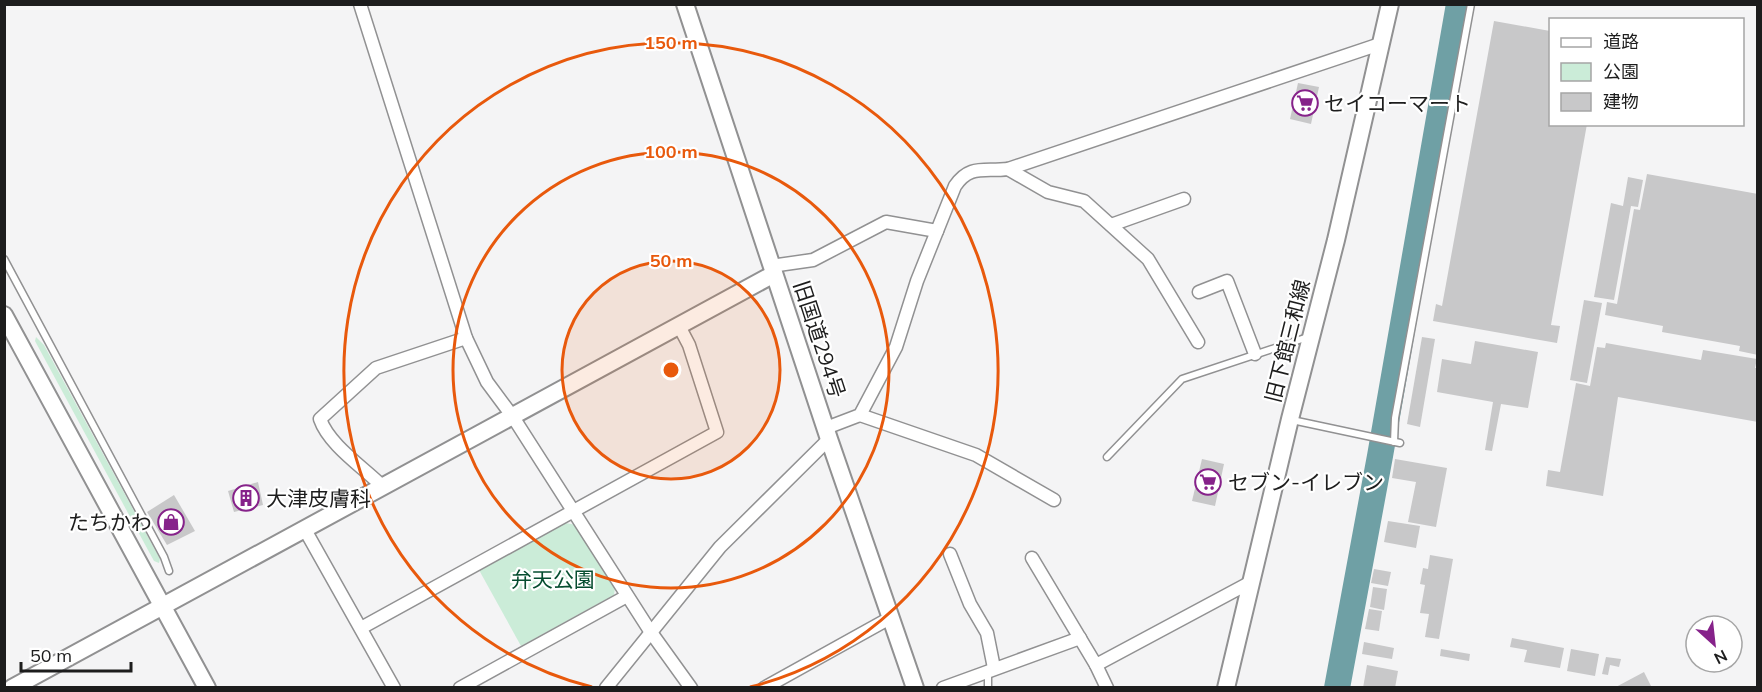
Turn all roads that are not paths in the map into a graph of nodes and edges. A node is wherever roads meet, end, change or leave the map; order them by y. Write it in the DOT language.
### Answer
graph roads {
  1 [pos="360,4"];
  2 [pos="685,4"];
  3 [pos="1390,4"];
  4 [pos="1471,4"];
  5 [pos="1380,44"];
  6 [pos="1008,169"];
  7 [pos="1184,200"];
  8 [pos="1111,225"];
  9 [pos="937,231"];
  10 [pos="4,260"];
  11 [pos="773,270"];
  12 [pos="1199,292"];
  13 [pos="4,315"];
  14 [pos="679,326"];
  15 [pos="1311,336"];
  16 [pos="466,338"];
  17 [pos="1198,342"];
  18 [pos="1255,354"];
  19 [pos="860,415"];
  20 [pos="513,417"];
  21 [pos="1290,419"];
  22 [pos="827,433"];
  23 [pos="1107,457"];
  24 [pos="382,486"];
  25 [pos="1054,500"];
  26 [pos="573,512"];
  27 [pos="304,528"];
  28 [pos="950,554"];
  29 [pos="1032,558"];
  30 [pos="169,571"];
  31 [pos="1251,582"];
  32 [pos="627,596"];
  33 [pos="162,605"];
  34 [pos="890,618"];
  35 [pos="361,628"];
  36 [pos="650,631"];
  37 [pos="1080,638"];
  38 [pos="1096,665"];
  39 [pos="991,669"];
  40 [pos="12,687"];
  41 [pos="207,687"];
  42 [pos="394,687"];
  43 [pos="459,687"];
  44 [pos="606,687"];
  45 [pos="691,687"];
  46 [pos="764,687"];
  47 [pos="915,687"];
  48 [pos="943,687"];
  49 [pos="988,687"];
  50 [pos="1107,687"];
  51 [pos="1226,687"];
  1 -- 16 [label="street"];
  2 -- 11 [label="street, 旧国道294号"];
  3 -- 5 [label="street, 旧下館三和線"];
  4 -- 21 [label="lane"];
  5 -- 6 [label="street"];
  5 -- 15 [label="street, 旧下館三和線"];
  6 -- 8 [label="street"];
  6 -- 9 [label="street"];
  7 -- 8 [label="street"];
  8 -- 17 [label="street"];
  9 -- 11 [label="street"];
  9 -- 19 [label="street"];
  10 -- 30 [label="lane"];
  11 -- 14 [label="street"];
  11 -- 22 [label="street, 旧国道294号"];
  12 -- 18 [label="street"];
  13 -- 33 [label="street"];
  14 -- 20 [label="street"];
  14 -- 26 [label="street"];
  15 -- 18 [label="lane"];
  15 -- 21 [label="street, 旧下館三和線"];
  16 -- 20 [label="street"];
  16 -- 24 [label="street"];
  18 -- 23 [label="lane"];
  19 -- 22 [label="street"];
  19 -- 25 [label="street"];
  20 -- 24 [label="street"];
  20 -- 26 [label="street"];
  21 -- 31 [label="street, 旧下館三和線"];
  22 -- 34 [label="street, 旧国道294号"];
  22 -- 36 [label="street"];
  24 -- 27 [label="street"];
  26 -- 32 [label="street"];
  26 -- 35 [label="street"];
  27 -- 33 [label="street"];
  27 -- 35 [label="street"];
  28 -- 39 [label="street"];
  29 -- 37 [label="street"];
  31 -- 38 [label="street"];
  31 -- 51 [label="street, 旧下館三和線"];
  32 -- 36 [label="street"];
  32 -- 43 [label="street"];
  33 -- 40 [label="street"];
  33 -- 41 [label="street"];
  34 -- 46 [label="street"];
  34 -- 47 [label="street, 旧国道294号"];
  35 -- 42 [label="street"];
  36 -- 44 [label="street"];
  36 -- 45 [label="street"];
  37 -- 38 [label="street"];
  37 -- 39 [label="street"];
  38 -- 50 [label="street"];
  39 -- 48 [label="street"];
  39 -- 49 [label="lane"];
}
